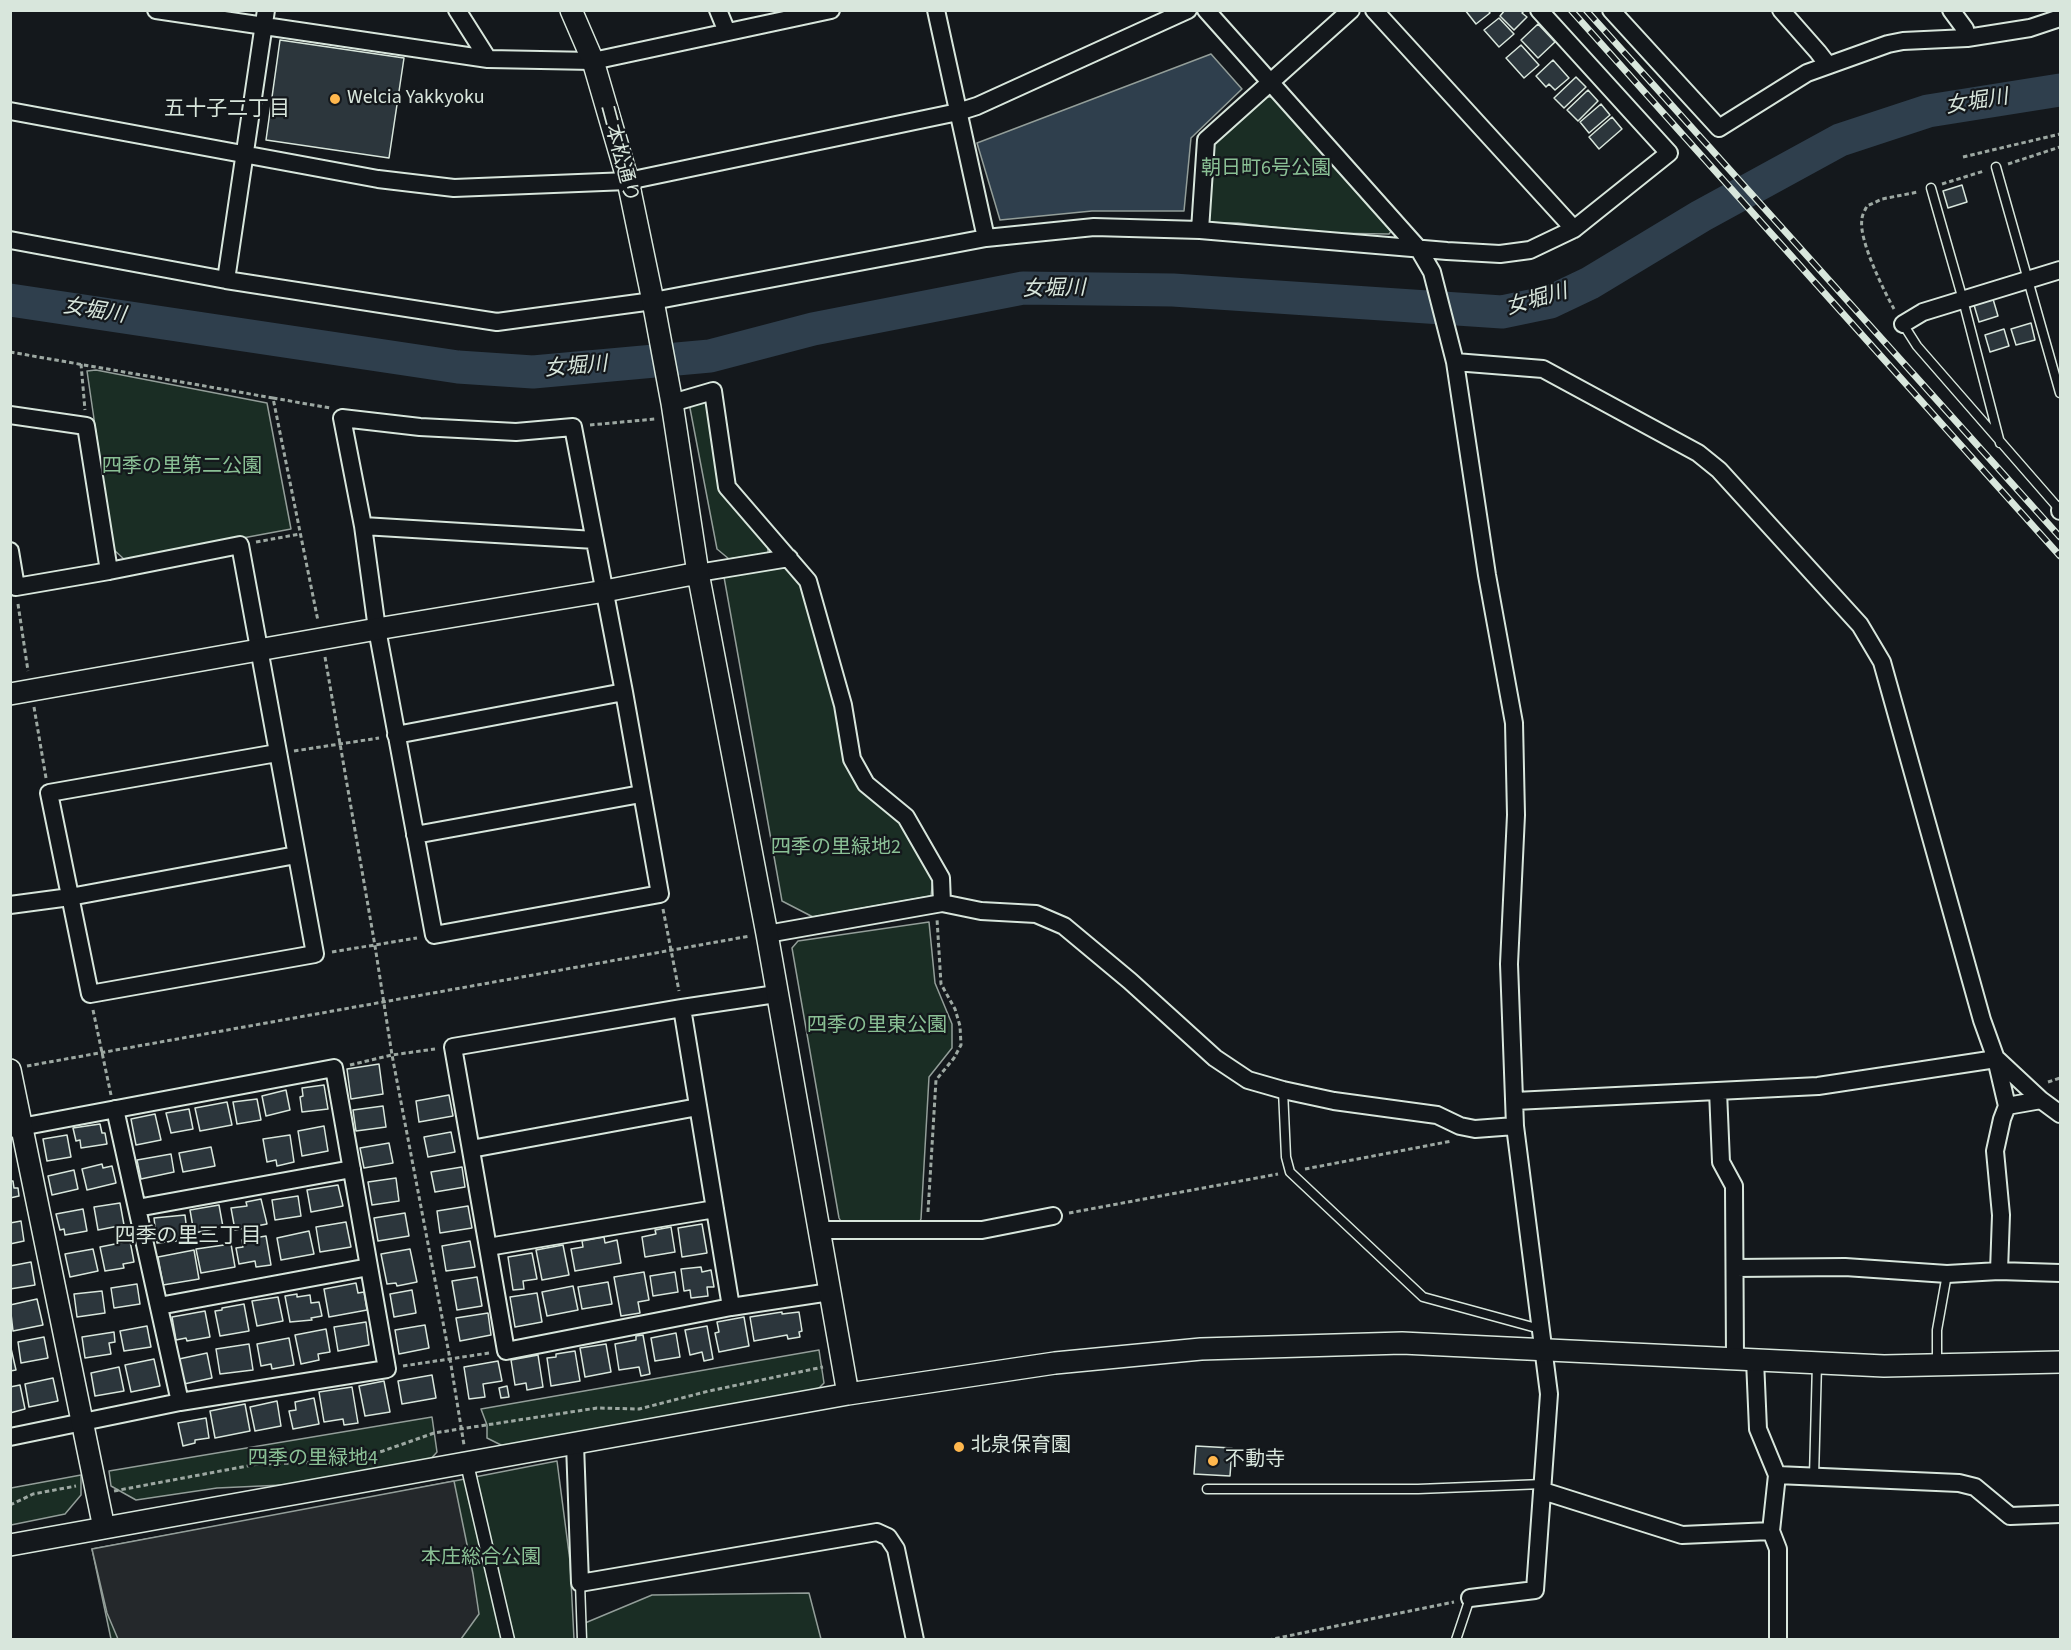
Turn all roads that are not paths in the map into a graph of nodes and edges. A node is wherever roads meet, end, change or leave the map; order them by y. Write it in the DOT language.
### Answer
graph roads {
  1 [pos="156,10"];
  2 [pos="457,10"];
  3 [pos="571,10"];
  4 [pos="718,10"];
  5 [pos="831,10"];
  6 [pos="936,10"];
  7 [pos="1188,10"];
  8 [pos="1206,10"];
  9 [pos="1351,10"];
  10 [pos="1374,10"];
  11 [pos="1539,10"];
  12 [pos="1611,10"];
  13 [pos="1780,10"];
  14 [pos="1951,10"];
  15 [pos="265,18"];
  16 [pos="2061,18"];
  17 [pos="727,32"];
  18 [pos="1967,38"];
  19 [pos="488,59"];
  20 [pos="593,61"];
  21 [pos="1828,65"];
  22 [pos="1271,82"];
  23 [pos="10,111"];
  24 [pos="958,112"];
  25 [pos="245,155"];
  26 [pos="1996,168"];
  27 [pos="628,182"];
  28 [pos="1931,188"];
  29 [pos="1574,229"];
  30 [pos="1200,230"];
  31 [pos="986,238"];
  32 [pos="10,240"];
  33 [pos="1418,248"];
  34 [pos="2061,270"];
  35 [pos="226,280"];
  36 [pos="2028,280"];
  37 [pos="1963,300"];
  38 [pos="652,301"];
  39 [pos="1903,324"];
  40 [pos="1452,356"];
  41 [pos="2061,393"];
  42 [pos="672,405"];
  43 [pos="10,415"];
  44 [pos="2000,443"];
  45 [pos="2060,510"];
  46 [pos="363,526"];
  47 [pos="595,540"];
  48 [pos="10,551"];
  49 [pos="789,558"];
  50 [pos="109,572"];
  51 [pos="698,573"];
  52 [pos="605,591"];
  53 [pos="377,629"];
  54 [pos="260,651"];
  55 [pos="624,692"];
  56 [pos="10,694"];
  57 [pos="396,735"];
  58 [pos="277,753"];
  59 [pos="641,794"];
  60 [pos="415,835"];
  61 [pos="296,855"];
  62 [pos="70,897"];
  63 [pos="942,903"];
  64 [pos="10,905"];
  65 [pos="767,934"];
  66 [pos="776,994"];
  67 [pos="682,1008"];
  68 [pos="1996,1059"];
  69 [pos="16,1069"];
  70 [pos="1283,1090"];
  71 [pos="1718,1091"];
  72 [pos="2041,1100"];
  73 [pos="1515,1101"];
  74 [pos="2007,1106"];
  75 [pos="698,1107"];
  76 [pos="115,1108"];
  77 [pos="2061,1114"];
  78 [pos="1515,1126"];
  79 [pos="17,1128"];
  80 [pos="471,1149"];
  81 [pos="352,1169"];
  82 [pos="137,1208"];
  83 [pos="715,1209"];
  84 [pos="1053,1216"];
  85 [pos="820,1230"];
  86 [pos="488,1247"];
  87 [pos="369,1267"];
  88 [pos="1735,1268"];
  89 [pos="1999,1271"];
  90 [pos="2061,1273"];
  91 [pos="1947,1274"];
  92 [pos="830,1292"];
  93 [pos="159,1306"];
  94 [pos="731,1306"];
  95 [pos="1541,1339"];
  96 [pos="1745,1359"];
  97 [pos="2061,1362"];
  98 [pos="1817,1363"];
  99 [pos="1937,1365"];
  100 [pos="848,1394"];
  101 [pos="180,1402"];
  102 [pos="83,1421"];
  103 [pos="10,1437"];
  104 [pos="575,1444"];
  105 [pos="467,1464"];
  106 [pos="1777,1475"];
  107 [pos="1814,1477"];
  108 [pos="1543,1487"];
  109 [pos="1207,1489"];
  110 [pos="2061,1514"];
  111 [pos="104,1528"];
  112 [pos="1771,1531"];
  113 [pos="10,1545"];
  114 [pos="580,1583"];
  115 [pos="1470,1598"];
  116 [pos="508,1640"];
  117 [pos="582,1640"];
  118 [pos="915,1640"];
  119 [pos="1456,1640"];
  120 [pos="1778,1640"];
  1 -- 15 [label="street"];
  2 -- 19 [label="street"];
  3 -- 20 [label="street, 二本松通り"];
  4 -- 17 [label="street"];
  5 -- 17 [label="street"];
  6 -- 24 [label="street"];
  7 -- 24 [label="street"];
  8 -- 22 [label="street"];
  9 -- 22 [label="street"];
  10 -- 29 [label="street"];
  11 -- 29 [label="street"];
  12 -- 21 [label="street"];
  13 -- 21 [label="street"];
  14 -- 18 [label="street"];
  15 -- 19 [label="street"];
  15 -- 25 [label="street"];
  16 -- 18 [label="street"];
  17 -- 20 [label="street"];
  18 -- 21 [label="street"];
  19 -- 20 [label="street"];
  20 -- 27 [label="street, 二本松通り"];
  22 -- 30 [label="street"];
  22 -- 33 [label="street"];
  23 -- 25 [label="street"];
  24 -- 27 [label="street"];
  24 -- 31 [label="street"];
  25 -- 27 [label="street"];
  25 -- 35 [label="street"];
  26 -- 36 [label="lane"];
  27 -- 38 [label="street, 二本松通り"];
  28 -- 37 [label="lane"];
  29 -- 33 [label="street"];
  30 -- 31 [label="street"];
  30 -- 33 [label="street"];
  31 -- 38 [label="street"];
  32 -- 35 [label="street"];
  33 -- 40 [label="street"];
  34 -- 36 [label="street"];
  35 -- 38 [label="street"];
  36 -- 37 [label="street"];
  36 -- 41 [label="lane"];
  37 -- 39 [label="street"];
  37 -- 44 [label="lane"];
  38 -- 42 [label="street, 二本松通り"];
  39 -- 44 [label="lane"];
  40 -- 68 [label="street"];
  40 -- 73 [label="street"];
  42 -- 49 [label="street"];
  42 -- 51 [label="street, 二本松通り"];
  43 -- 50 [label="street"];
  44 -- 45 [label="lane"];
  46 -- 47 [label="street"];
  46 -- 47 [label="street"];
  46 -- 53 [label="street"];
  47 -- 52 [label="street"];
  48 -- 50 [label="street"];
  49 -- 51 [label="street"];
  49 -- 63 [label="street"];
  50 -- 54 [label="street"];
  51 -- 52 [label="street"];
  51 -- 65 [label="street, 二本松通り"];
  52 -- 53 [label="street"];
  52 -- 55 [label="street"];
  53 -- 54 [label="street"];
  53 -- 57 [label="street"];
  54 -- 56 [label="street"];
  54 -- 58 [label="street"];
  55 -- 57 [label="street"];
  55 -- 59 [label="street"];
  57 -- 60 [label="street"];
  58 -- 61 [label="street"];
  58 -- 62 [label="street"];
  59 -- 60 [label="street"];
  59 -- 60 [label="street"];
  61 -- 62 [label="street"];
  61 -- 62 [label="street"];
  62 -- 64 [label="street"];
  63 -- 65 [label="street"];
  63 -- 70 [label="street"];
  65 -- 66 [label="street, 二本松通り"];
  66 -- 67 [label="street"];
  66 -- 85 [label="street, 二本松通り"];
  67 -- 75 [label="street"];
  67 -- 80 [label="street"];
  68 -- 71 [label="street"];
  68 -- 72 [label="street"];
  68 -- 74 [label="street"];
  69 -- 79 [label="street"];
  70 -- 78 [label="street"];
  70 -- 95 [label="lane"];
  71 -- 73 [label="street"];
  71 -- 88 [label="street"];
  72 -- 74 [label="street"];
  72 -- 77 [label="street"];
  73 -- 78 [label="street"];
  74 -- 89 [label="street"];
  75 -- 80 [label="street"];
  75 -- 83 [label="street"];
  76 -- 79 [label="street"];
  76 -- 81 [label="street"];
  76 -- 82 [label="street"];
  78 -- 95 [label="street"];
  79 -- 102 [label="street"];
  80 -- 86 [label="street"];
  81 -- 82 [label="street"];
  81 -- 87 [label="street"];
  82 -- 93 [label="street"];
  83 -- 86 [label="street"];
  83 -- 94 [label="street"];
  84 -- 85 [label="street"];
  85 -- 92 [label="street, 二本松通り"];
  86 -- 94 [label="street"];
  87 -- 93 [label="street"];
  87 -- 101 [label="street"];
  88 -- 91 [label="street"];
  88 -- 96 [label="street"];
  89 -- 90 [label="street"];
  89 -- 91 [label="street"];
  91 -- 99 [label="lane"];
  92 -- 94 [label="street"];
  92 -- 100 [label="street, 二本松通り"];
  93 -- 101 [label="street"];
  95 -- 96 [label="street"];
  95 -- 100 [label="street"];
  95 -- 108 [label="street"];
  96 -- 98 [label="street"];
  96 -- 106 [label="street"];
  97 -- 99 [label="street"];
  98 -- 99 [label="street"];
  98 -- 107 [label="lane"];
  100 -- 104 [label="street"];
  101 -- 102 [label="street"];
  102 -- 103 [label="street"];
  102 -- 111 [label="street"];
  104 -- 105 [label="street"];
  104 -- 114 [label="street"];
  105 -- 111 [label="street"];
  105 -- 116 [label="street"];
  106 -- 107 [label="street"];
  106 -- 112 [label="street"];
  107 -- 110 [label="street"];
  108 -- 109 [label="lane"];
  108 -- 112 [label="street"];
  108 -- 115 [label="street"];
  111 -- 113 [label="street"];
  112 -- 120 [label="street"];
  114 -- 117 [label="lane"];
  114 -- 118 [label="street"];
  115 -- 119 [label="lane"];
}
